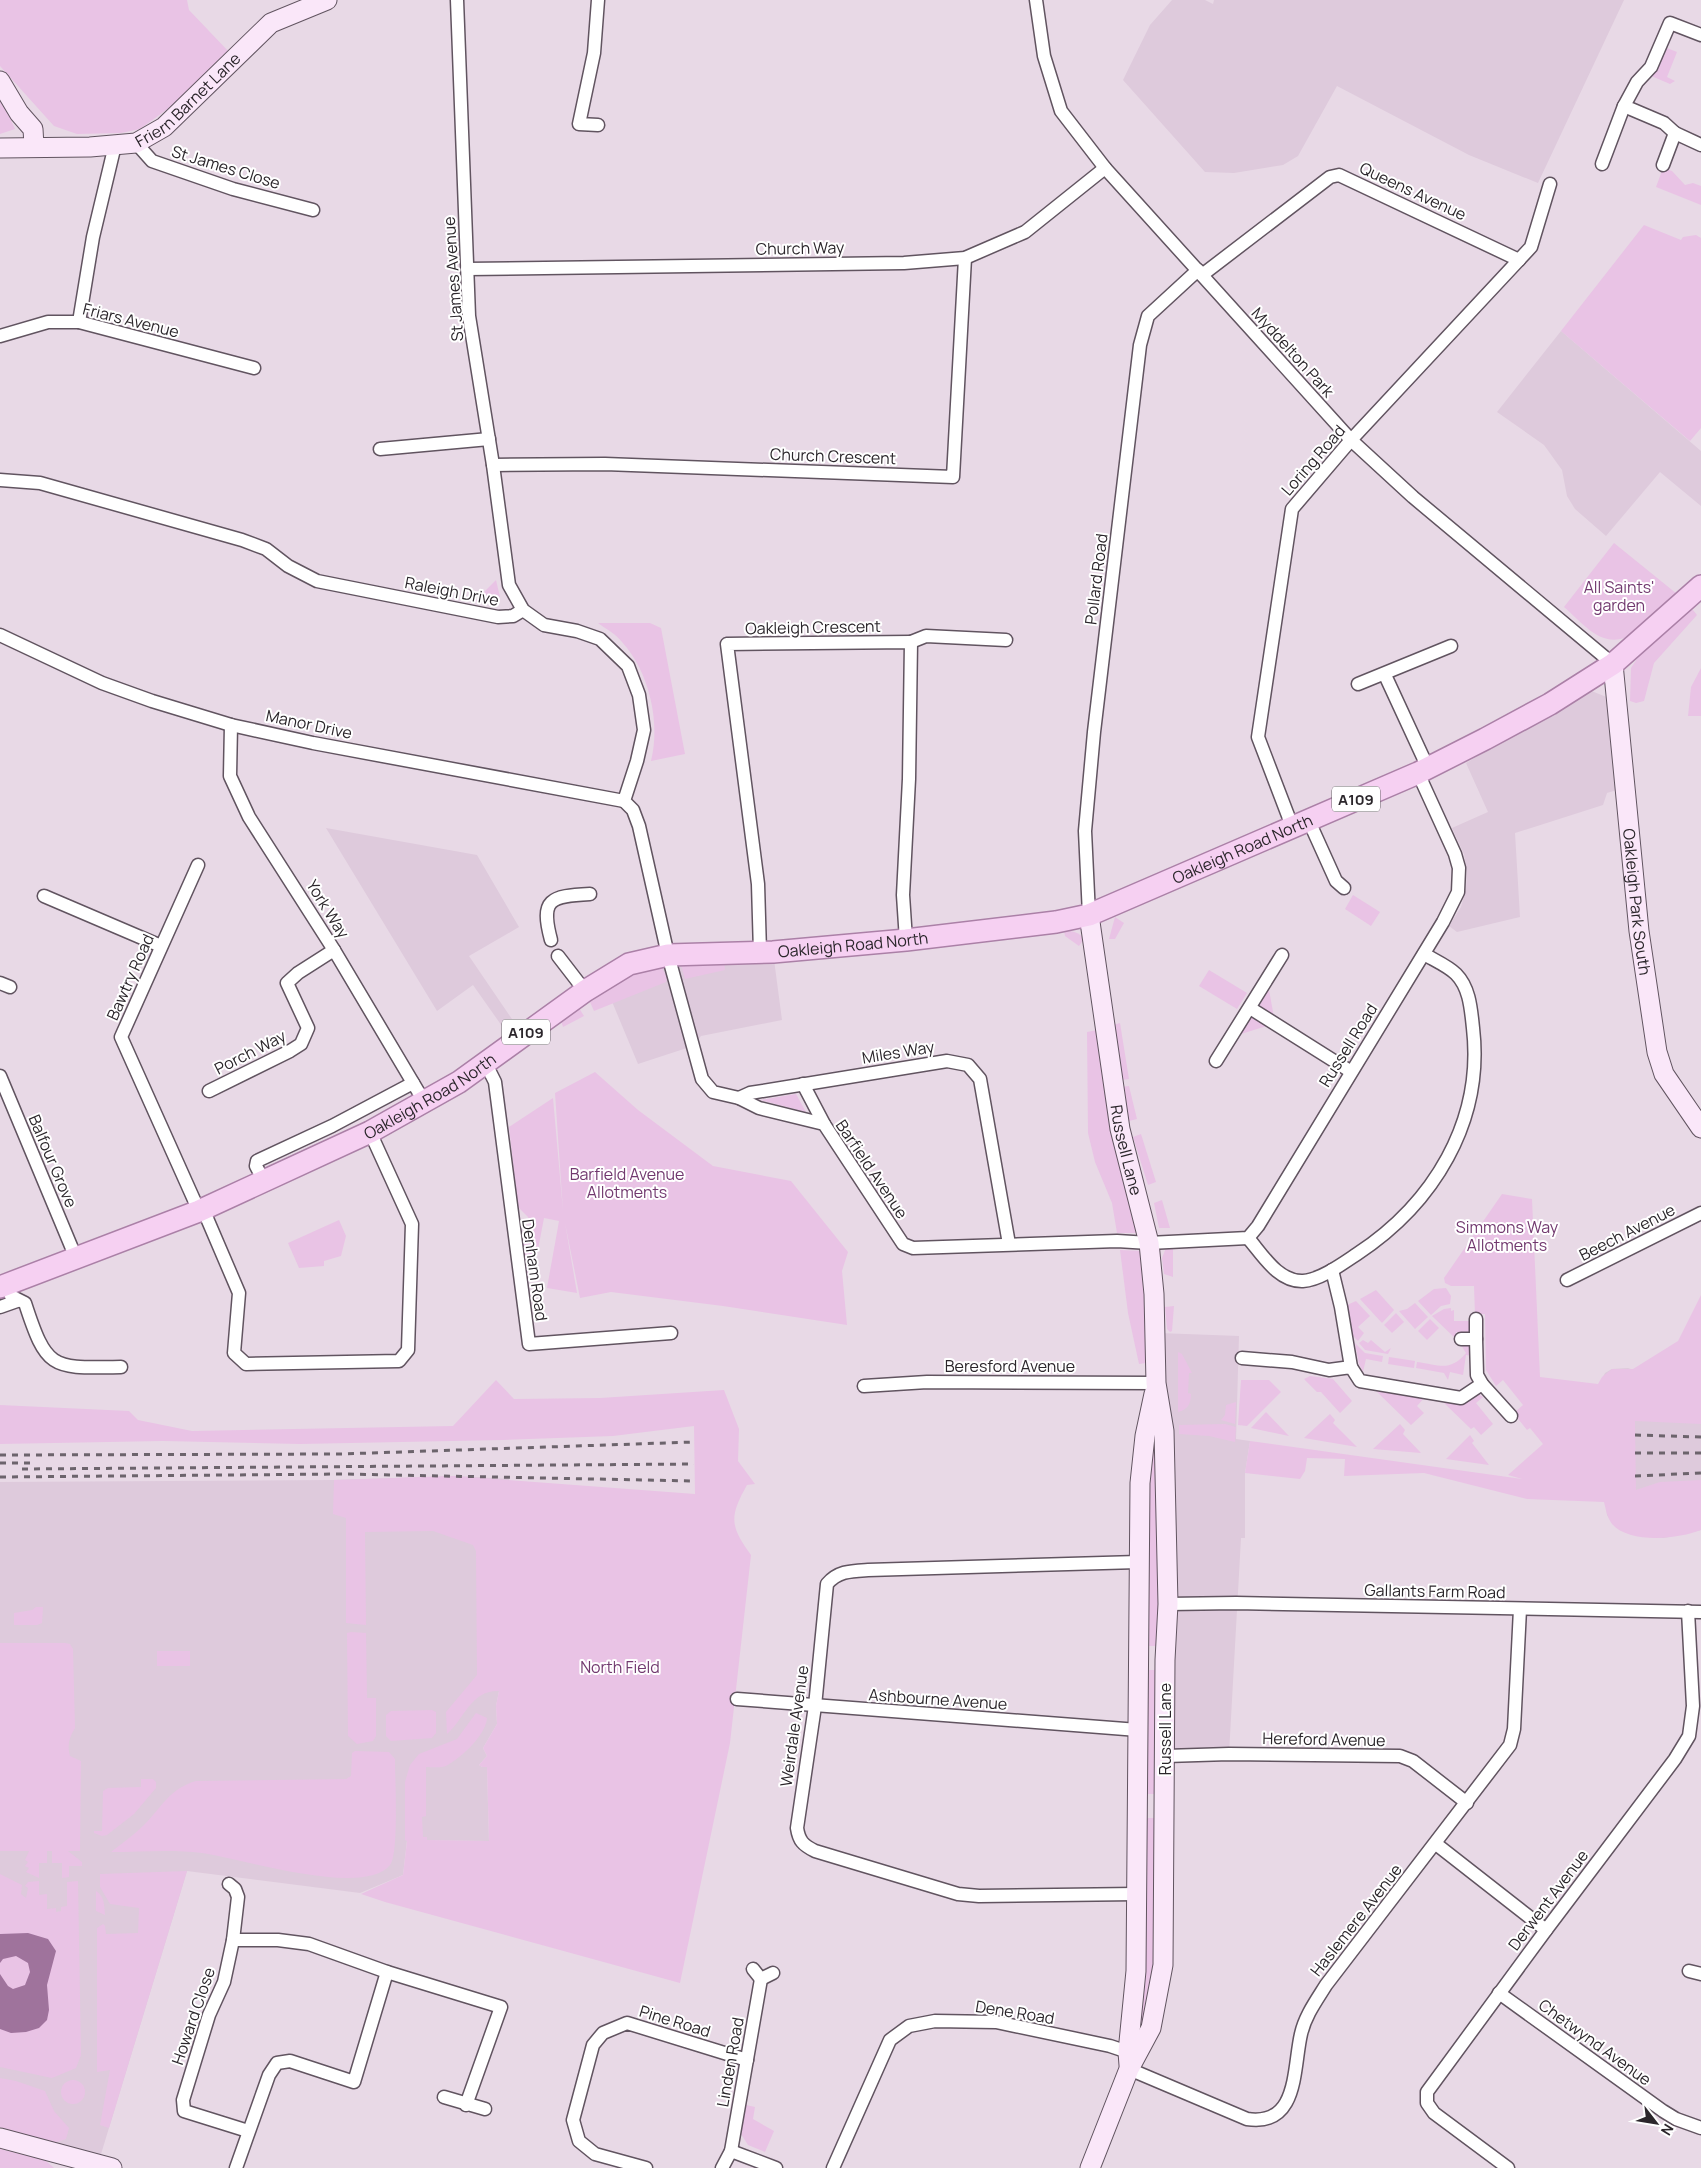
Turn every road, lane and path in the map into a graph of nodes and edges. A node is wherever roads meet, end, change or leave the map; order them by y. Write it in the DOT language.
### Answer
graph roads {
  1 [pos="327,0"];
  2 [pos="457,0"];
  3 [pos="598,0"];
  4 [pos="1036,0"];
  5 [pos="1701,35"];
  6 [pos="0,81"];
  7 [pos="1624,106"];
  8 [pos="598,125"];
  9 [pos="1675,133"];
  10 [pos="136,143"];
  11 [pos="115,145"];
  12 [pos="1701,145"];
  13 [pos="34,146"];
  14 [pos="0,148"];
  15 [pos="1602,164"];
  16 [pos="1663,165"];
  17 [pos="1105,168"];
  18 [pos="1550,184"];
  19 [pos="313,210"];
  20 [pos="965,258"];
  21 [pos="1519,260"];
  22 [pos="467,269"];
  23 [pos="1200,273"];
  24 [pos="79,322"];
  25 [pos="0,336"];
  26 [pos="254,368"];
  27 [pos="489,439"];
  28 [pos="1351,440"];
  29 [pos="380,450"];
  30 [pos="493,465"];
  31 [pos="0,480"];
  32 [pos="1701,586"];
  33 [pos="523,610"];
  34 [pos="0,635"];
  35 [pos="1006,640"];
  36 [pos="911,642"];
  37 [pos="1451,646"];
  38 [pos="1613,664"];
  39 [pos="1385,675"];
  40 [pos="1358,684"];
  41 [pos="231,725"];
  42 [pos="1423,770"];
  43 [pos="624,801"];
  44 [pos="1300,823"];
  45 [pos="198,864"];
  46 [pos="1344,888"];
  47 [pos="590,894"];
  48 [pos="44,896"];
  49 [pos="1089,915"];
  50 [pos="551,940"];
  51 [pos="906,940"];
  52 [pos="161,946"];
  53 [pos="334,950"];
  54 [pos="760,952"];
  55 [pos="668,954"];
  56 [pos="1424,954"];
  57 [pos="1282,955"];
  58 [pos="558,956"];
  59 [pos="584,990"];
  60 [pos="1250,1008"];
  61 [pos="1216,1061"];
  62 [pos="485,1062"];
  63 [pos="1350,1071"];
  64 [pos="0,1076"];
  65 [pos="413,1083"];
  66 [pos="803,1084"];
  67 [pos="209,1091"];
  68 [pos="739,1098"];
  69 [pos="425,1103"];
  70 [pos="824,1124"];
  71 [pos="332,1126"];
  72 [pos="1701,1128"];
  73 [pos="370,1132"];
  74 [pos="342,1145"];
  75 [pos="264,1181"];
  76 [pos="201,1210"];
  77 [pos="1701,1213"];
  78 [pos="1248,1238"];
  79 [pos="1009,1244"];
  80 [pos="1149,1244"];
  81 [pos="76,1258"];
  82 [pos="1332,1270"];
  83 [pos="1567,1280"];
  84 [pos="8,1291"];
  85 [pos="0,1306"];
  86 [pos="1476,1319"];
  87 [pos="671,1333"];
  88 [pos="1461,1339"];
  89 [pos="1476,1339"];
  90 [pos="1242,1358"];
  91 [pos="120,1367"];
  92 [pos="1351,1367"];
  93 [pos="1156,1384"];
  94 [pos="1482,1384"];
  95 [pos="864,1386"];
  96 [pos="1510,1416"];
  97 [pos="1138,1562"];
  98 [pos="1168,1604"];
  99 [pos="1520,1609"];
  100 [pos="1695,1611"];
  101 [pos="1138,1660"];
  102 [pos="1165,1660"];
  103 [pos="737,1699"];
  104 [pos="815,1706"];
  105 [pos="1138,1730"];
  106 [pos="1695,1738"];
  107 [pos="1166,1756"];
  108 [pos="1467,1803"];
  109 [pos="1139,1805"];
  110 [pos="1164,1807"];
  111 [pos="1436,1844"];
  112 [pos="229,1884"];
  113 [pos="1136,1894"];
  114 [pos="1546,1930"];
  115 [pos="233,1940"];
  116 [pos="388,1972"];
  117 [pos="774,1972"];
  118 [pos="1499,1993"];
  119 [pos="747,2060"];
  120 [pos="1129,2060"];
  121 [pos="444,2097"];
  122 [pos="466,2105"];
  123 [pos="486,2110"];
  124 [pos="1701,2128"];
  125 [pos="248,2131"];
  126 [pos="0,2138"];
  127 [pos="732,2151"];
  128 [pos="68,2162"];
  129 [pos="772,2167"];
  130 [pos="112,2168"];
  131 [pos="236,2168"];
  132 [pos="646,2168"];
  133 [pos="722,2168"];
  134 [pos="833,2168"];
  135 [pos="1090,2168"];
  136 [pos="1508,2168"];
  1 -- 10 [label="main road, Friern Barnet Lane"];
  2 -- 22 [label="street, St James Avenue"];
  3 -- 8 [label="street"];
  4 -- 17 [label="street, Myddelton Park"];
  5 -- 7 [label="street"];
  6 -- 13 [label="main road"];
  7 -- 9 [label="street"];
  7 -- 15 [label="street"];
  9 -- 12 [label="street"];
  9 -- 16 [label="street"];
  10 -- 11 [label="main road, Friern Barnet Lane"];
  10 -- 19 [label="street, St James Close"];
  11 -- 13 [label="main road, Friern Barnet Lane"];
  11 -- 24 [label="street"];
  13 -- 14 [label="main road, Friern Barnet Lane"];
  17 -- 20 [label="street, Church Way"];
  17 -- 23 [label="street, Myddelton Park"];
  18 -- 21 [label="street, Loring Road"];
  20 -- 22 [label="street, Church Way"];
  20 -- 30 [label="street, Church Crescent"];
  21 -- 23 [label="street, Queens Avenue"];
  21 -- 28 [label="street, Loring Road"];
  22 -- 27 [label="street, St James Avenue"];
  23 -- 28 [label="street, Myddelton Park"];
  23 -- 49 [label="street, Pollard Road"];
  24 -- 25 [label="street, Friars Avenue"];
  24 -- 26 [label="street, Friars Avenue"];
  27 -- 29 [label="street"];
  27 -- 30 [label="street, St James Avenue"];
  28 -- 38 [label="street, Myddelton Park"];
  28 -- 44 [label="street, Loring Road"];
  30 -- 33 [label="street, St James Avenue"];
  31 -- 33 [label="street, Raleigh Drive"];
  32 -- 38 [label="main road, Oakleigh Road North / A109"];
  33 -- 43 [label="street"];
  34 -- 41 [label="street, Manor Drive"];
  35 -- 36 [label="street"];
  36 -- 51 [label="street"];
  36 -- 54 [label="street, Oakleigh Crescent"];
  37 -- 39 [label="street"];
  38 -- 42 [label="main road, Oakleigh Road North / A109"];
  38 -- 72 [label="main road, Oakleigh Park South"];
  39 -- 40 [label="street"];
  39 -- 42 [label="street, Russell Road"];
  41 -- 43 [label="street, Manor Drive"];
  41 -- 53 [label="street, York Way"];
  42 -- 44 [label="main road, Oakleigh Road North / A109"];
  42 -- 56 [label="street, Russell Road"];
  43 -- 55 [label="street"];
  44 -- 46 [label="street, Loring Road"];
  44 -- 49 [label="main road, Oakleigh Road North / A109"];
  45 -- 52 [label="street, Bawtry Road"];
  47 -- 50 [label="street"];
  48 -- 52 [label="street"];
  49 -- 51 [label="main road, Oakleigh Road North / A109"];
  49 -- 80 [label="main road, Russell Lane"];
  51 -- 54 [label="main road, Oakleigh Road North / A109"];
  52 -- 76 [label="street, Bawtry Road"];
  53 -- 65 [label="street, York Way"];
  53 -- 67 [label="street, Porch Way"];
  54 -- 55 [label="main road, Oakleigh Road North / A109"];
  55 -- 59 [label="main road, Oakleigh Road North / A109"];
  55 -- 68 [label="street, Barfield Avenue"];
  56 -- 63 [label="street, Russell Road"];
  56 -- 82 [label="street"];
  57 -- 60 [label="street"];
  58 -- 59 [label="street"];
  59 -- 62 [label="main road, Oakleigh Road North / A109"];
  60 -- 61 [label="street"];
  60 -- 63 [label="street"];
  62 -- 69 [label="main road, Oakleigh Road North / A109"];
  62 -- 87 [label="street, Denham Road"];
  63 -- 78 [label="street, Russell Road"];
  64 -- 81 [label="street, Balfour Grove"];
  65 -- 69 [label="street, York Way"];
  65 -- 71 [label="street"];
  66 -- 68 [label="street, Miles Way"];
  66 -- 70 [label="street"];
  66 -- 79 [label="street, Miles Way"];
  68 -- 70 [label="street, Barfield Avenue"];
  69 -- 73 [label="main road, Oakleigh Road North / A109"];
  70 -- 79 [label="street, Barfield Avenue"];
  71 -- 74 [label="street"];
  71 -- 75 [label="street"];
  73 -- 74 [label="main road, Oakleigh Road North / A109"];
  73 -- 76 [label="street, Bawtry Road"];
  74 -- 75 [label="main road, Oakleigh Road North / A109"];
  75 -- 76 [label="main road, Oakleigh Road North / A109"];
  76 -- 81 [label="main road, Oakleigh Road North / A109"];
  77 -- 83 [label="street, Beech Avenue"];
  78 -- 80 [label="street"];
  78 -- 82 [label="street"];
  79 -- 80 [label="street, Barfield Avenue"];
  80 -- 93 [label="main road, Russell Lane"];
  81 -- 84 [label="main road, Oakleigh Road North / A109"];
  82 -- 92 [label="street"];
  84 -- 85 [label="street"];
  84 -- 91 [label="street"];
  86 -- 89 [label="street"];
  88 -- 89 [label="street"];
  89 -- 94 [label="street"];
  90 -- 92 [label="street"];
  92 -- 94 [label="street"];
  93 -- 95 [label="street, Beresford Avenue"];
  93 -- 97 [label="main road, Russell Lane"];
  93 -- 98 [label="main road, Russell Lane"];
  94 -- 96 [label="street"];
  97 -- 101 [label="main road, Russell Lane"];
  97 -- 104 [label="street, Weirdale Avenue"];
  98 -- 99 [label="street, Gallants Farm Road"];
  98 -- 102 [label="main road, Russell Lane"];
  99 -- 100 [label="street, Gallants Farm Road"];
  99 -- 108 [label="street, Haslemere Avenue"];
  100 -- 106 [label="street, Derwent Avenue"];
  101 -- 102 [label="main road"];
  101 -- 105 [label="main road, Russell Lane"];
  102 -- 107 [label="main road, Russell Lane"];
  103 -- 104 [label="street, Ashbourne Avenue"];
  104 -- 105 [label="street, Ashbourne Avenue"];
  104 -- 113 [label="street, Weirdale Avenue"];
  105 -- 109 [label="main road, Russell Lane"];
  106 -- 114 [label="street, Derwent Avenue"];
  107 -- 108 [label="street, Hereford Avenue"];
  107 -- 110 [label="main road, Russell Lane"];
  108 -- 111 [label="street, Haslemere Avenue"];
  109 -- 110 [label="main road"];
  109 -- 113 [label="main road, Russell Lane"];
  110 -- 120 [label="main road, Russell Lane"];
  111 -- 114 [label="street"];
  111 -- 120 [label="street, Haslemere Avenue"];
  112 -- 115 [label="street"];
  113 -- 120 [label="main road, Russell Lane"];
  114 -- 118 [label="street, Derwent Avenue"];
  115 -- 116 [label="street"];
  115 -- 125 [label="street, Howard Close"];
  116 -- 122 [label="street"];
  116 -- 125 [label="street"];
  117 -- 119 [label="street, Linden Road"];
  118 -- 124 [label="street, Chetwynd Avenue"];
  118 -- 136 [label="street, Derwent Avenue"];
  119 -- 127 [label="street, Linden Road"];
  119 -- 132 [label="street, Pine Road"];
  120 -- 134 [label="street, Dene Road"];
  120 -- 135 [label="main road, Russell Lane"];
  121 -- 122 [label="street"];
  122 -- 123 [label="street"];
  125 -- 131 [label="street"];
  126 -- 128 [label="main road"];
  127 -- 129 [label="street"];
  127 -- 133 [label="street"];
  128 -- 130 [label="main road"];
}
